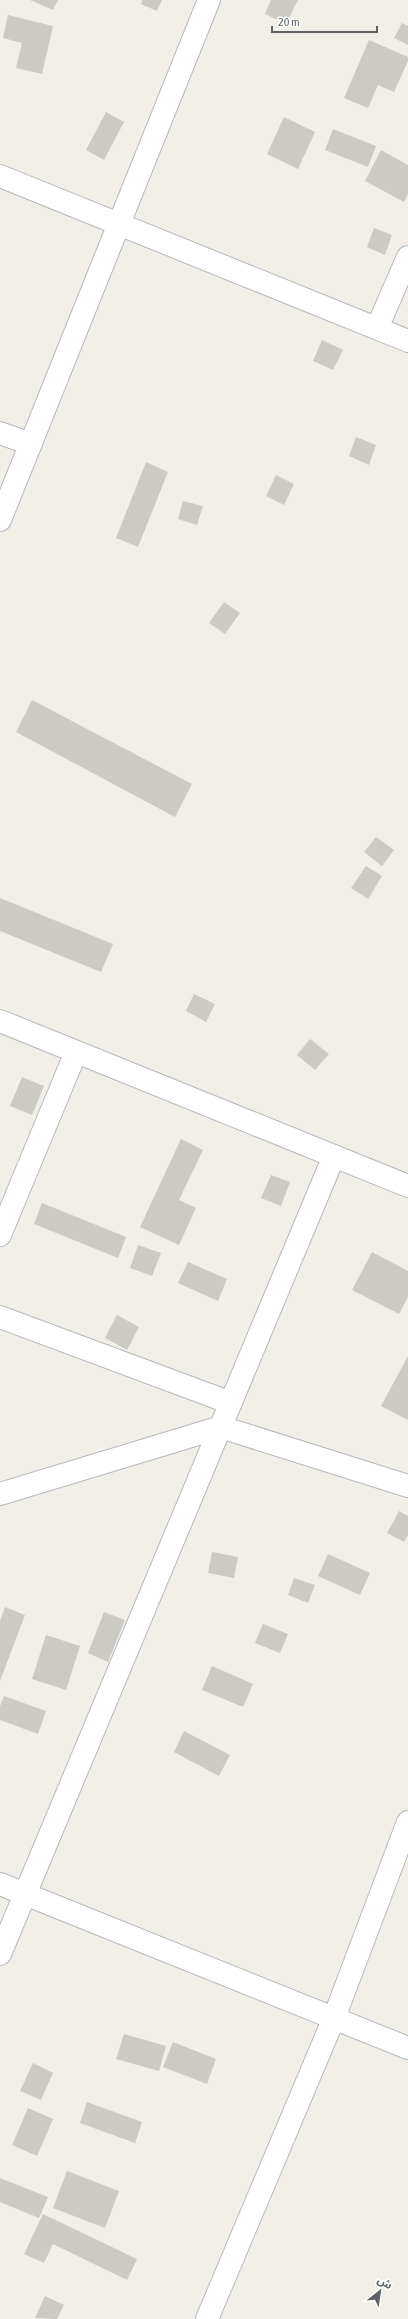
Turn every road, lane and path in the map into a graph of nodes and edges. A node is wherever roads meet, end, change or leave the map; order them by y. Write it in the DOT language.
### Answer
graph roads {
  1 [pos="209,0"];
  2 [pos="0,176"];
  3 [pos="120,224"];
  4 [pos="408,257"];
  5 [pos="377,328"];
  6 [pos="408,341"];
  7 [pos="0,433"];
  8 [pos="31,444"];
  9 [pos="0,520"];
  10 [pos="0,1022"];
  11 [pos="76,1052"];
  12 [pos="334,1156"];
  13 [pos="408,1186"];
  14 [pos="0,1236"];
  15 [pos="0,1317"];
  16 [pos="231,1403"];
  17 [pos="221,1427"];
  18 [pos="408,1486"];
  19 [pos="0,1494"];
  20 [pos="408,1822"];
  21 [pos="0,1884"];
  22 [pos="25,1894"];
  23 [pos="0,1954"];
  24 [pos="334,2018"];
  25 [pos="408,2048"];
  26 [pos="207,2319"];
  1 -- 3 [label="street"];
  2 -- 3 [label="street"];
  3 -- 5 [label="street"];
  3 -- 8 [label="street"];
  4 -- 5 [label="street"];
  5 -- 6 [label="street"];
  7 -- 8 [label="street"];
  8 -- 9 [label="street"];
  10 -- 11 [label="street"];
  11 -- 12 [label="street"];
  11 -- 14 [label="street"];
  12 -- 13 [label="street"];
  12 -- 16 [label="street"];
  15 -- 16 [label="street"];
  16 -- 17 [label="street"];
  17 -- 18 [label="street"];
  17 -- 19 [label="street"];
  17 -- 22 [label="street"];
  20 -- 24 [label="street"];
  21 -- 22 [label="street"];
  22 -- 23 [label="street"];
  22 -- 24 [label="street"];
  24 -- 25 [label="street"];
  24 -- 26 [label="street"];
}
